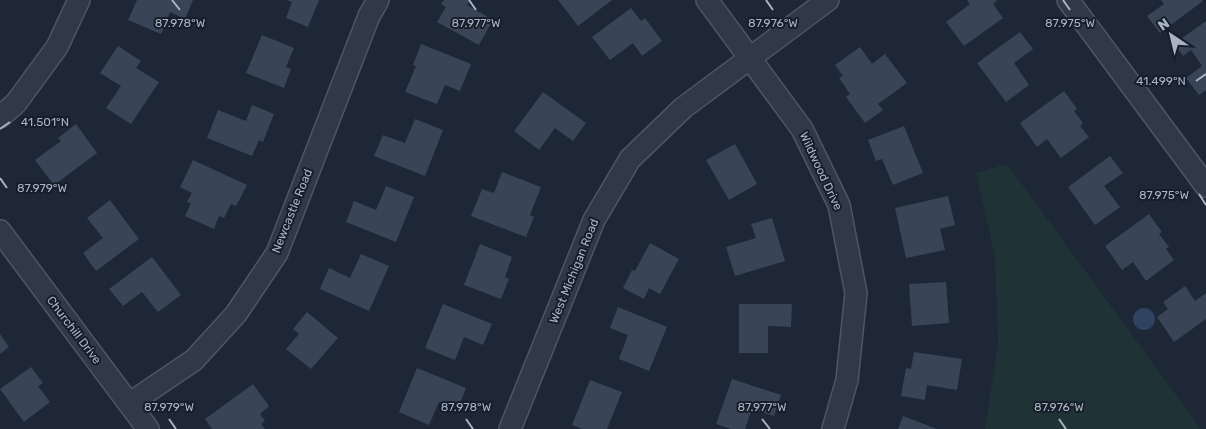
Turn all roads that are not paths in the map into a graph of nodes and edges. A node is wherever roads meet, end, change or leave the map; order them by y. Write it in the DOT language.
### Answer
graph roads {
  1 [pos="79,0"];
  2 [pos="378,0"];
  3 [pos="707,0"];
  4 [pos="828,0"];
  5 [pos="1068,0"];
  6 [pos="749,58"];
  7 [pos="0,117"];
  8 [pos="1206,186"];
  9 [pos="0,231"];
  10 [pos="130,404"];
  11 [pos="148,429"];
  12 [pos="510,429"];
  13 [pos="833,429"];
  1 -- 7 [label="street"];
  2 -- 10 [label="street, Newcastle Road"];
  3 -- 6 [label="street, Wildwood Drive"];
  4 -- 6 [label="street, West Michigan Road"];
  5 -- 8 [label="street"];
  6 -- 12 [label="street, West Michigan Road"];
  6 -- 13 [label="street, Wildwood Drive"];
  9 -- 10 [label="street, Churchill Drive"];
  10 -- 11 [label="street, Churchill Drive"];
}
